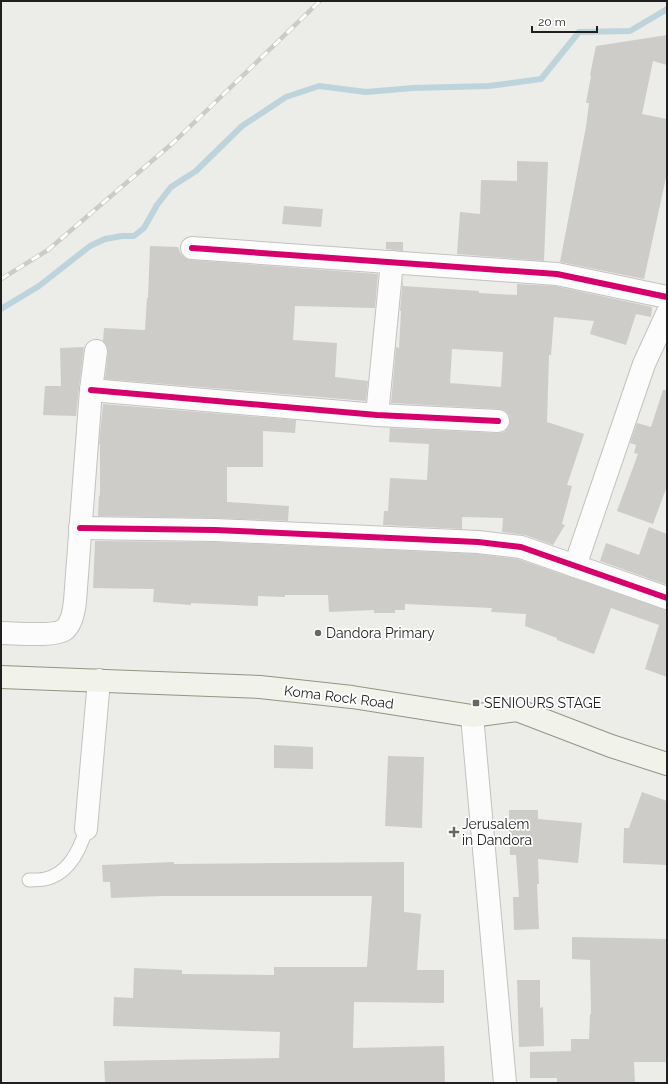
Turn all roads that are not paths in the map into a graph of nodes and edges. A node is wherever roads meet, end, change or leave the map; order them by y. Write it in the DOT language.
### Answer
graph roads {
  1 [pos="192,248"];
  2 [pos="392,262"];
  3 [pos="667,297"];
  4 [pos="667,314"];
  5 [pos="96,351"];
  6 [pos="91,390"];
  7 [pos="377,415"];
  8 [pos="498,421"];
  9 [pos="80,528"];
  10 [pos="575,566"];
  11 [pos="667,598"];
  12 [pos="1,633"];
  13 [pos="1,677"];
  14 [pos="99,680"];
  15 [pos="472,716"];
  16 [pos="667,764"];
  17 [pos="86,829"];
  18 [pos="29,880"];
  19 [pos="505,1083"];
  1 -- 2 [label="street"];
  2 -- 3 [label="street"];
  2 -- 7 [label="street"];
  4 -- 10 [label="street"];
  5 -- 6 [label="street"];
  6 -- 7 [label="street"];
  6 -- 9 [label="street"];
  7 -- 8 [label="street"];
  9 -- 10 [label="street"];
  9 -- 12 [label="street"];
  10 -- 11 [label="street"];
  13 -- 14 [label="main road, Koma Rock Road"];
  14 -- 15 [label="main road, Koma Rock Road"];
  14 -- 17 [label="street"];
  15 -- 16 [label="main road, Koma Rock Road"];
  15 -- 19 [label="street"];
  17 -- 18 [label="lane"];
}
